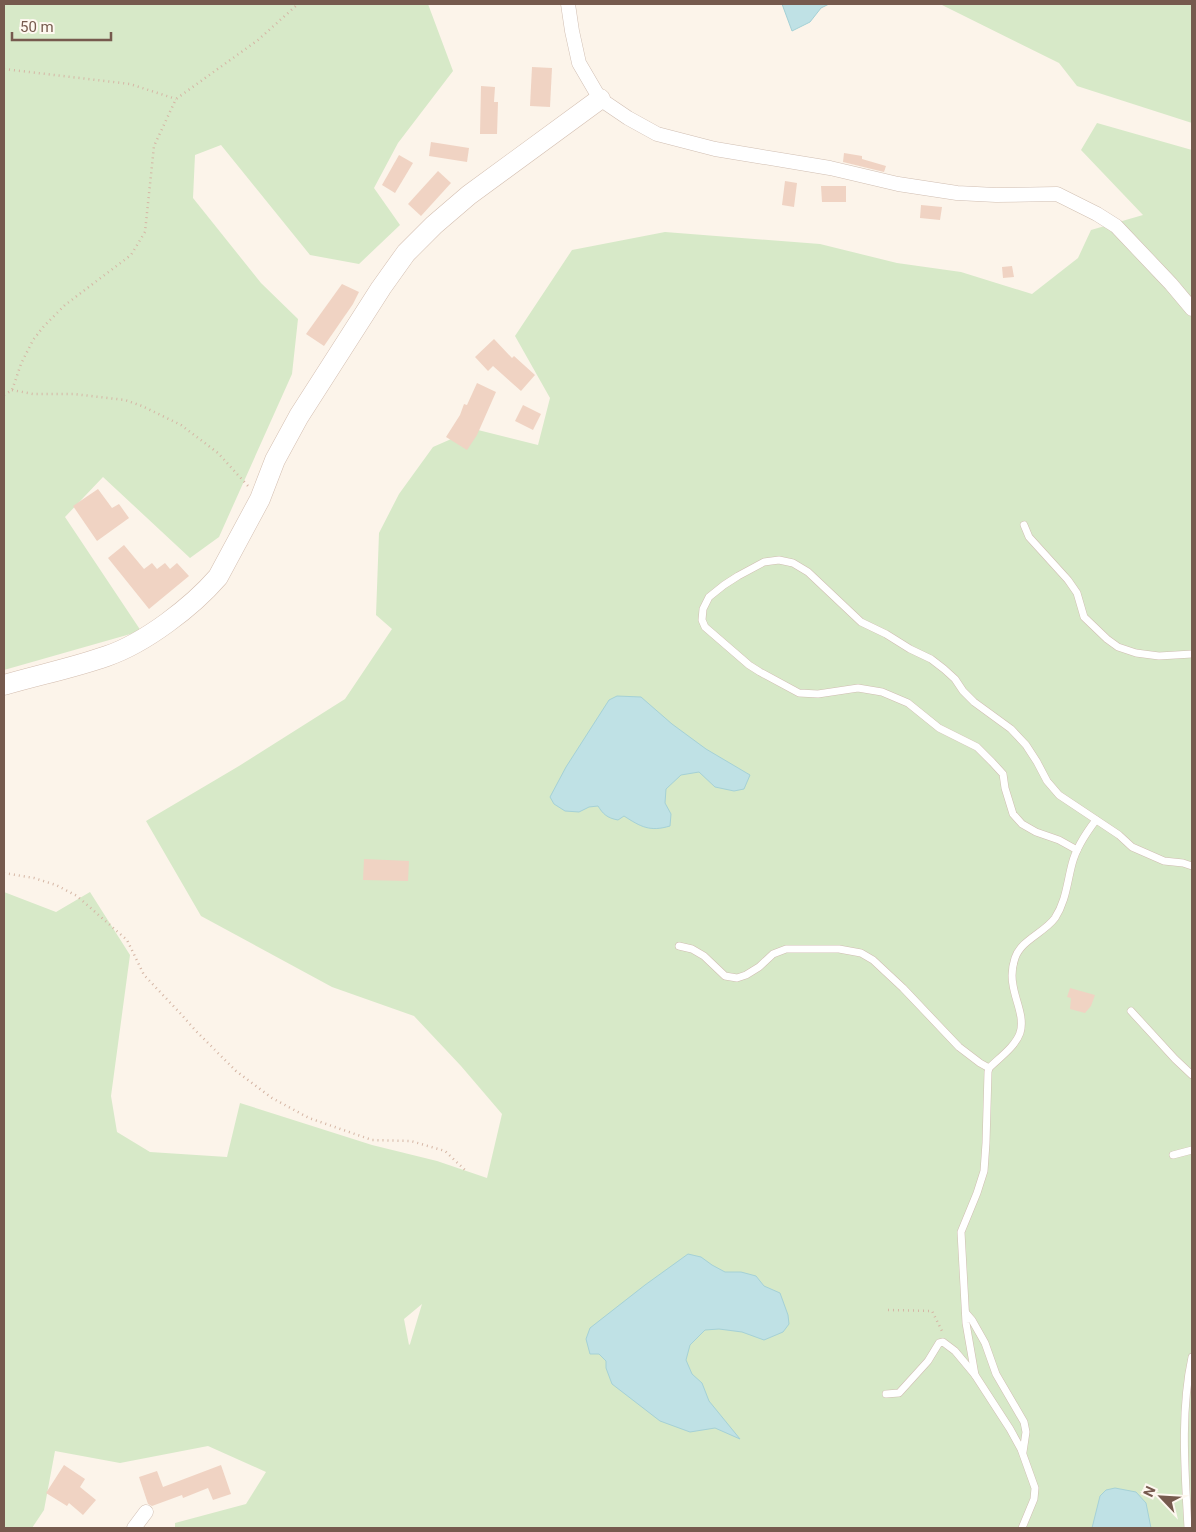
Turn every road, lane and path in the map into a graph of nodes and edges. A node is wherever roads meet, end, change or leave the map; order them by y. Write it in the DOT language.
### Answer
graph roads {
  1 [pos="298,4"];
  2 [pos="568,4"];
  3 [pos="4,69"];
  4 [pos="176,99"];
  5 [pos="600,99"];
  6 [pos="1192,309"];
  7 [pos="12,390"];
  8 [pos="4,395"];
  9 [pos="260,499"];
  10 [pos="1024,525"];
  11 [pos="1192,654"];
  12 [pos="4,685"];
  13 [pos="1096,820"];
  14 [pos="1077,850"];
  15 [pos="1192,866"];
  16 [pos="4,873"];
  17 [pos="679,946"];
  18 [pos="1131,1011"];
  19 [pos="989,1068"];
  20 [pos="1192,1075"];
  21 [pos="1192,1150"];
  22 [pos="1173,1155"];
  23 [pos="465,1170"];
  24 [pos="888,1310"];
  25 [pos="966,1312"];
  26 [pos="950,1345"];
  27 [pos="1192,1357"];
  28 [pos="975,1375"];
  29 [pos="886,1394"];
  30 [pos="1023,1455"];
  31 [pos="146,1512"];
  32 [pos="134,1528"];
  33 [pos="1022,1528"];
  34 [pos="1188,1528"];
  1 -- 4 [label="path"];
  2 -- 5 [label="street"];
  3 -- 4 [label="path"];
  4 -- 7 [label="path"];
  5 -- 6 [label="street"];
  5 -- 9 [label="street"];
  7 -- 8 [label="path"];
  7 -- 9 [label="path"];
  9 -- 12 [label="street"];
  10 -- 11 [label="lane"];
  13 -- 14 [label="lane"];
  13 -- 14 [label="lane"];
  13 -- 15 [label="lane"];
  14 -- 19 [label="lane"];
  16 -- 23 [label="path"];
  17 -- 19 [label="lane"];
  18 -- 20 [label="lane"];
  19 -- 25 [label="lane"];
  21 -- 22 [label="lane"];
  24 -- 26 [label="path"];
  25 -- 28 [label="lane"];
  25 -- 30 [label="lane"];
  26 -- 28 [label="lane"];
  26 -- 29 [label="lane"];
  27 -- 34 [label="lane"];
  28 -- 30 [label="lane"];
  30 -- 33 [label="lane"];
  31 -- 32 [label="street"];
}
